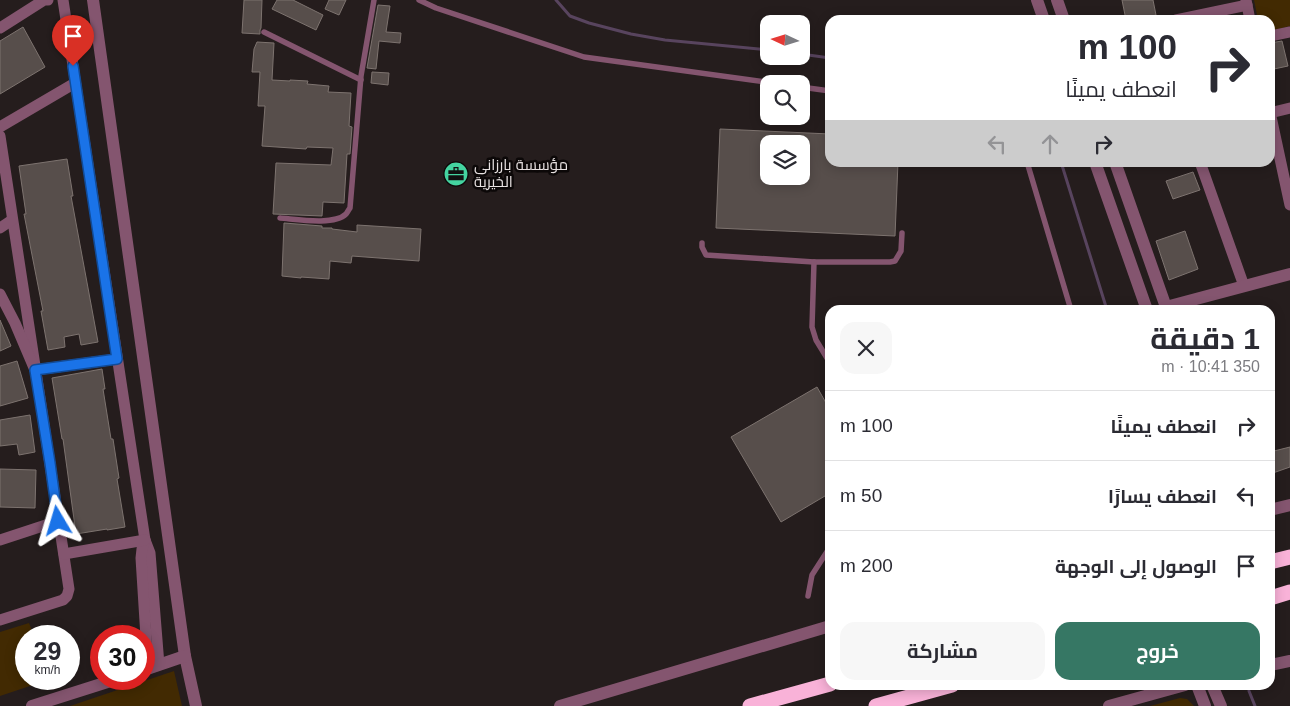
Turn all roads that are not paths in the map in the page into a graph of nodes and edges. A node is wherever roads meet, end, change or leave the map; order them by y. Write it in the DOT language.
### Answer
graph roads {
  1 [pos="45,0"];
  2 [pos="63,0"];
  3 [pos="94,0"];
  4 [pos="374,0"];
  5 [pos="419,0"];
  6 [pos="1037,0"];
  7 [pos="1057,0"];
  8 [pos="1247,2"];
  9 [pos="1042,15"];
  10 [pos="1062,15"];
  11 [pos="1196,15"];
  12 [pos="1249,15"];
  13 [pos="0,28"];
  14 [pos="264,32"];
  15 [pos="1290,32"];
  16 [pos="1275,35"];
  17 [pos="361,80"];
  18 [pos="760,81"];
  19 [pos="75,83"];
  20 [pos="810,88"];
  21 [pos="825,90"];
  22 [pos="1290,108"];
  23 [pos="1275,111"];
  24 [pos="0,127"];
  25 [pos="1275,133"];
  26 [pos="0,136"];
  27 [pos="1028,167"];
  28 [pos="1097,167"];
  29 [pos="1117,167"];
  30 [pos="1202,167"];
  31 [pos="1288,188"];
  32 [pos="1290,205"];
  33 [pos="280,218"];
  34 [pos="12,220"];
  35 [pos="0,228"];
  36 [pos="902,233"];
  37 [pos="702,243"];
  38 [pos="814,262"];
  39 [pos="1290,274"];
  40 [pos="1244,286"];
  41 [pos="0,294"];
  42 [pos="1069,305"];
  43 [pos="1145,305"];
  44 [pos="1165,305"];
  45 [pos="1177,305"];
  46 [pos="825,354"];
  47 [pos="117,359"];
  48 [pos="35,370"];
  49 [pos="1290,505"];
  50 [pos="1275,509"];
  51 [pos="58,521"];
  52 [pos="0,540"];
  53 [pos="145,540"];
  54 [pos="64,554"];
  55 [pos="825,554"];
  56 [pos="1290,557"];
  57 [pos="1275,561"];
  58 [pos="1290,592"];
  59 [pos="808,596"];
  60 [pos="1275,596"];
  61 [pos="0,620"];
  62 [pos="150,625"];
  63 [pos="825,627"];
  64 [pos="185,656"];
  65 [pos="1290,661"];
  66 [pos="1275,665"];
  67 [pos="155,666"];
  68 [pos="825,685"];
  69 [pos="90,687"];
  70 [pos="934,690"];
  71 [pos="1172,690"];
  72 [pos="1199,690"];
  73 [pos="1214,690"];
  74 [pos="1140,702"];
  75 [pos="32,706"];
  76 [pos="196,706"];
  77 [pos="560,706"];
  78 [pos="750,706"];
  79 [pos="876,706"];
  80 [pos="1109,706"];
  81 [pos="1205,706"];
  82 [pos="1221,706"];
  1 -- 13 [label="street"];
  2 -- 19 [label="street"];
  3 -- 64 [label="street"];
  4 -- 17 [label="lane"];
  5 -- 18 [label="lane"];
  6 -- 9 [label="street"];
  7 -- 10 [label="street"];
  8 -- 11 [label="street"];
  8 -- 12 [label="street"];
  14 -- 17 [label="lane"];
  15 -- 16 [label="street"];
  17 -- 33 [label="lane"];
  19 -- 24 [label="street"];
  19 -- 47 [label="street"];
  20 -- 21 [label="lane"];
  22 -- 23 [label="street"];
  25 -- 31 [label="street"];
  26 -- 34 [label="street"];
  27 -- 42 [label="lane"];
  28 -- 43 [label="street"];
  29 -- 44 [label="street"];
  30 -- 40 [label="street"];
  31 -- 32 [label="street"];
  34 -- 35 [label="street"];
  34 -- 48 [label="street"];
  36 -- 38 [label="lane"];
  37 -- 38 [label="lane"];
  38 -- 46 [label="lane"];
  39 -- 40 [label="street"];
  40 -- 45 [label="street"];
  41 -- 48 [label="street"];
  47 -- 48 [label="street"];
  47 -- 53 [label="street"];
  48 -- 51 [label="street"];
  49 -- 50 [label="street"];
  51 -- 52 [label="street"];
  51 -- 54 [label="street"];
  53 -- 54 [label="street"];
  53 -- 62 [label="street"];
  54 -- 61 [label="street"];
  55 -- 59 [label="lane"];
  56 -- 57 [label="highway"];
  58 -- 60 [label="highway"];
  63 -- 77 [label="street"];
  64 -- 67 [label="street"];
  64 -- 76 [label="street"];
  65 -- 66 [label="street"];
  68 -- 78 [label="highway"];
  69 -- 75 [label="street"];
  70 -- 79 [label="highway"];
  71 -- 74 [label="street"];
  72 -- 81 [label="street"];
  73 -- 82 [label="street"];
  74 -- 80 [label="street"];
}
